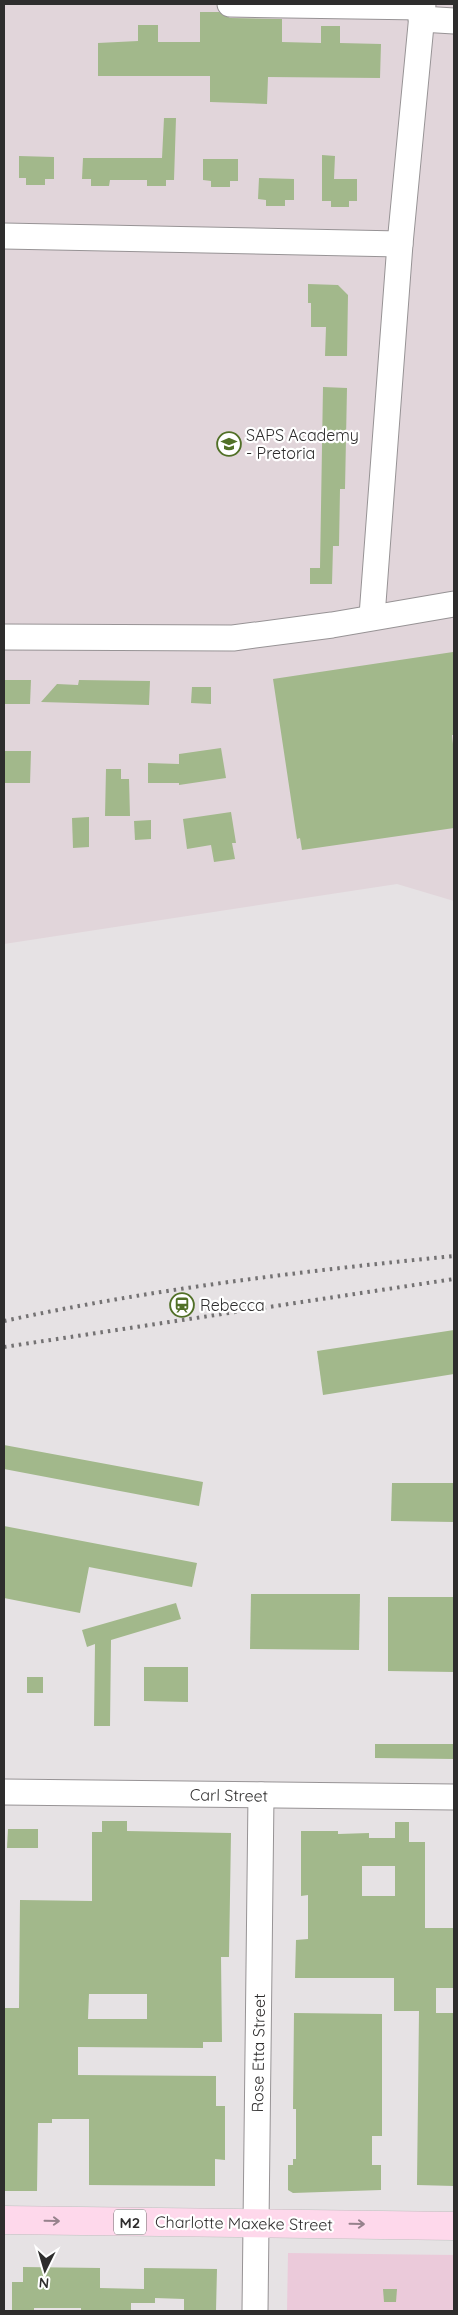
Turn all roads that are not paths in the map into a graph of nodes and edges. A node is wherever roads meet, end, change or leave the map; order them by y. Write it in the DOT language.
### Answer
graph roads {
  1 [pos="230,4"];
  2 [pos="422,10"];
  3 [pos="454,21"];
  4 [pos="4,236"];
  5 [pos="400,244"];
  6 [pos="454,604"];
  7 [pos="372,616"];
  8 [pos="4,637"];
  9 [pos="4,1792"];
  10 [pos="261,1795"];
  11 [pos="454,1798"];
  12 [pos="4,2220"];
  13 [pos="256,2223"];
  14 [pos="454,2226"];
  15 [pos="255,2311"];
  1 -- 2 [label="street"];
  2 -- 3 [label="street"];
  2 -- 5 [label="street"];
  4 -- 5 [label="street"];
  5 -- 7 [label="street"];
  6 -- 7 [label="street"];
  7 -- 8 [label="street"];
  9 -- 10 [label="street, Carl Street"];
  10 -- 11 [label="street, Carl Street"];
  10 -- 13 [label="street, Rose Etta Street"];
  12 -- 13 [label="main road, Charlotte Maxeke Street / M2, one-way"];
  13 -- 14 [label="main road, Charlotte Maxeke Street / M2, one-way"];
  13 -- 15 [label="street, Rose Etta Street"];
}
